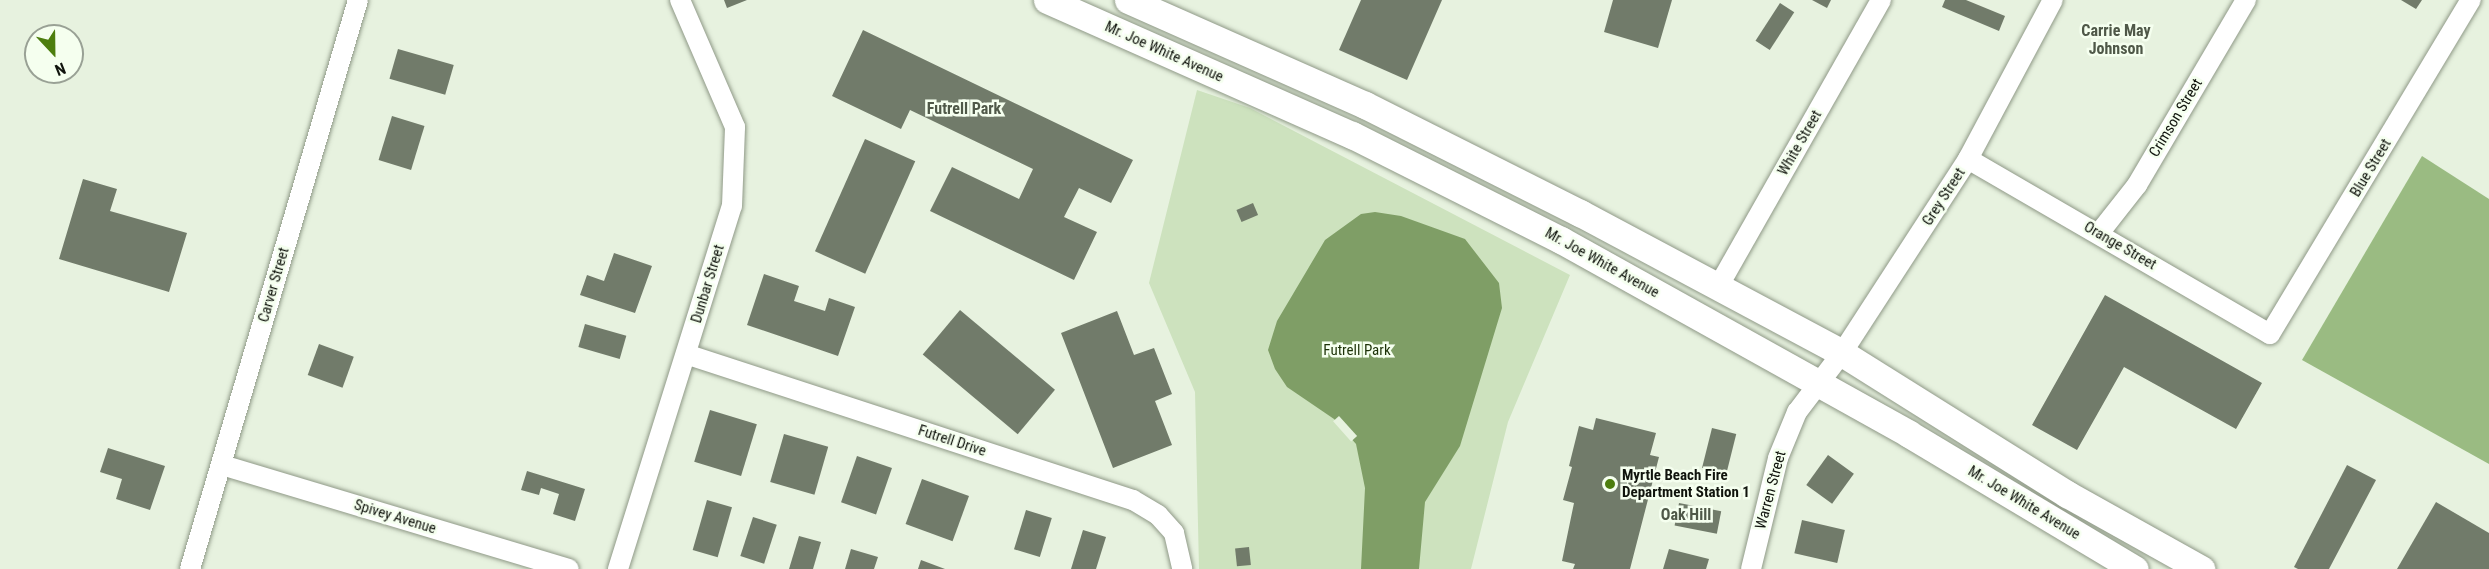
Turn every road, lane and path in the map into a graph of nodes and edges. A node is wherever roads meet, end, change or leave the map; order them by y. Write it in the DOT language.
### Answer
graph roads {
  1 [pos="358,0"];
  2 [pos="680,0"];
  3 [pos="1047,0"];
  4 [pos="1128,0"];
  5 [pos="1881,0"];
  6 [pos="2053,0"];
  7 [pos="2246,0"];
  8 [pos="2471,0"];
  9 [pos="1968,159"];
  10 [pos="2100,232"];
  11 [pos="1718,287"];
  12 [pos="2270,334"];
  13 [pos="1842,353"];
  14 [pos="686,354"];
  15 [pos="1818,384"];
  16 [pos="222,465"];
  17 [pos="190,569"];
  18 [pos="569,569"];
  19 [pos="618,569"];
  20 [pos="1182,569"];
  21 [pos="1751,569"];
  22 [pos="2134,569"];
  23 [pos="2201,569"];
  1 -- 16 [label="street, Carver Street"];
  2 -- 14 [label="street, Dunbar Street"];
  3 -- 15 [label="main road, Mr. Joe White Avenue"];
  4 -- 11 [label="main road, Mr. Joe White Avenue"];
  5 -- 11 [label="street, White Street"];
  6 -- 9 [label="street, Grey Street"];
  7 -- 10 [label="street, Crimson Street"];
  8 -- 12 [label="street, Blue Street"];
  9 -- 10 [label="street, Orange Street"];
  9 -- 13 [label="street, Grey Street"];
  10 -- 12 [label="street, Orange Street"];
  11 -- 13 [label="main road, Mr. Joe White Avenue"];
  13 -- 15 [label="street, Grey Street"];
  13 -- 23 [label="main road, Mr. Joe White Avenue"];
  14 -- 19 [label="street, Dunbar Street"];
  14 -- 20 [label="street, Futrell Drive"];
  15 -- 21 [label="street, Warren Street"];
  15 -- 22 [label="main road, Mr. Joe White Avenue"];
  16 -- 17 [label="street, Carver Street"];
  16 -- 18 [label="street, Spivey Avenue"];
}
